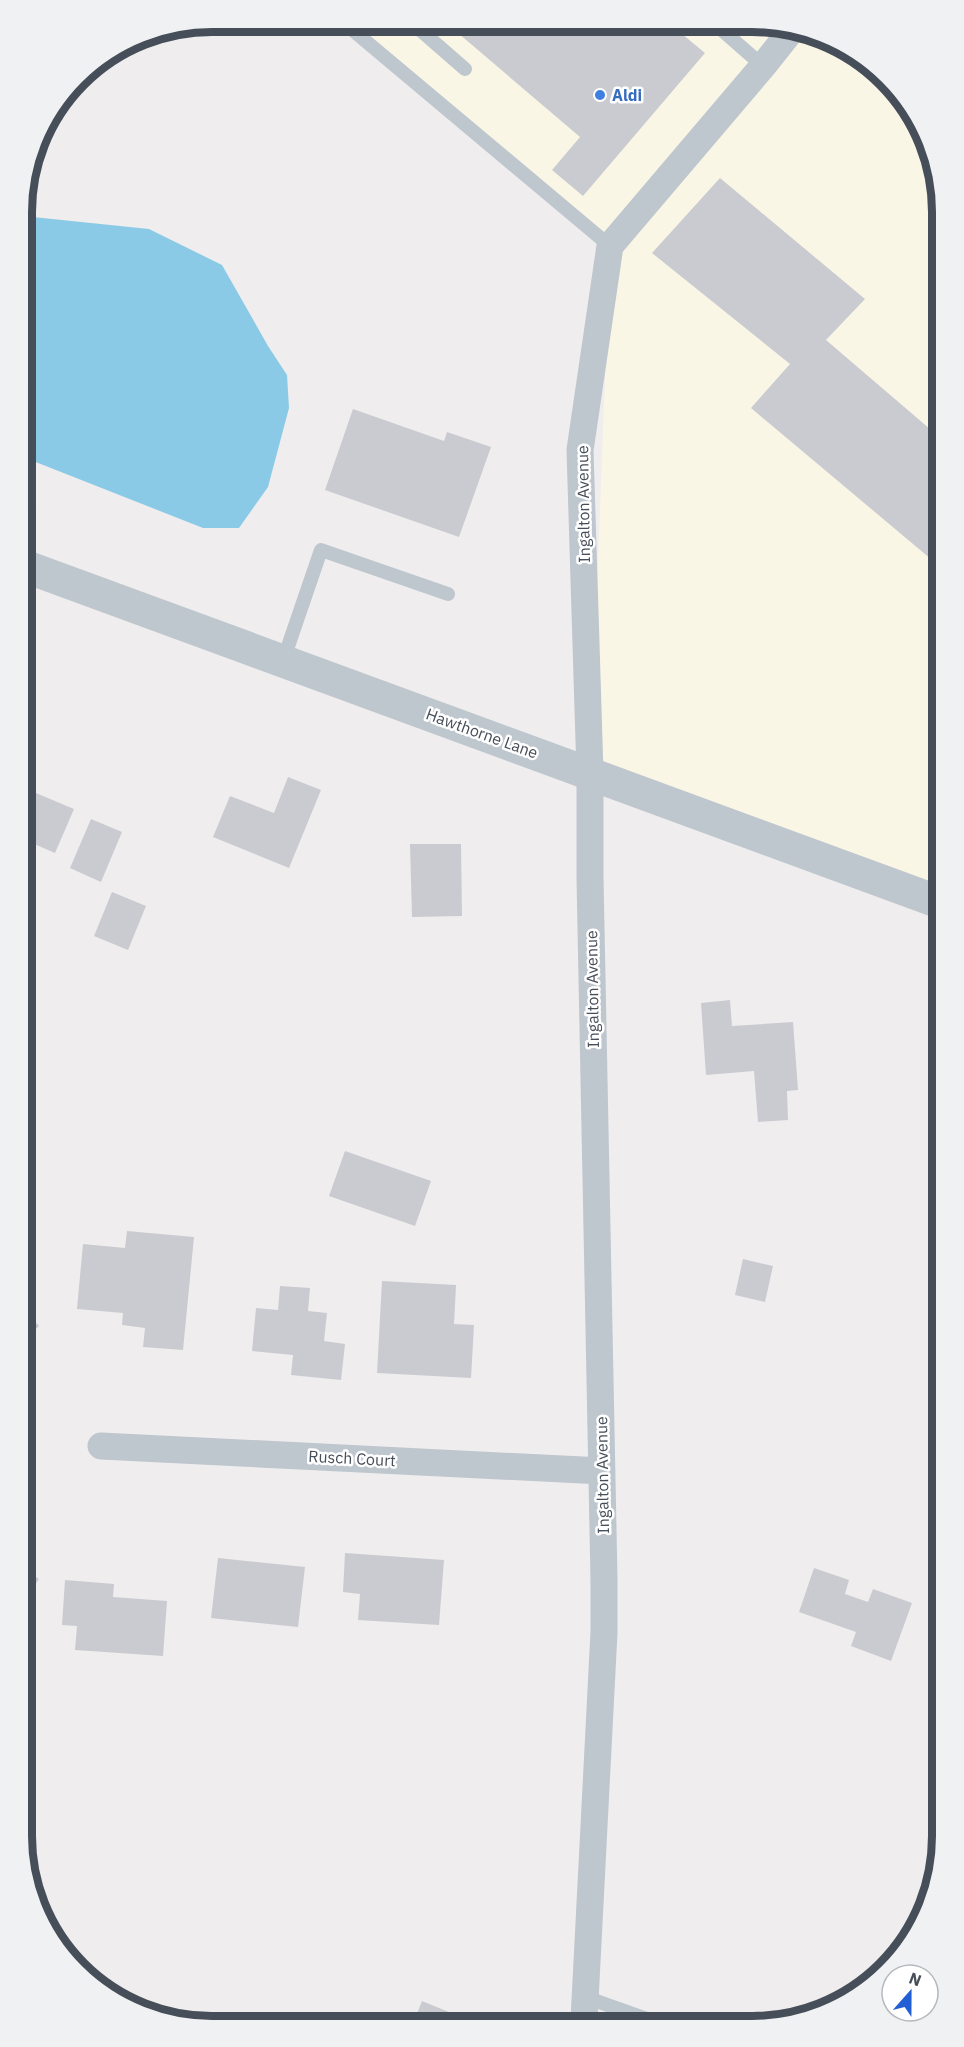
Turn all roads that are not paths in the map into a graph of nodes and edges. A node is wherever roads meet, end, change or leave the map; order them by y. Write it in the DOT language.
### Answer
graph roads {
  1 [pos="355,32"];
  2 [pos="422,32"];
  3 [pos="724,32"];
  4 [pos="788,35"];
  5 [pos="763,66"];
  6 [pos="465,69"];
  7 [pos="610,246"];
  8 [pos="32,569"];
  9 [pos="448,594"];
  10 [pos="283,661"];
  11 [pos="590,773"];
  12 [pos="932,899"];
  13 [pos="101,1446"];
  14 [pos="602,1471"];
  15 [pos="584,2009"];
  16 [pos="620,2015"];
  1 -- 7 [label="lane"];
  2 -- 6 [label="lane"];
  3 -- 5 [label="lane"];
  4 -- 5 [label="street"];
  5 -- 7 [label="street"];
  7 -- 11 [label="street, Ingalton Avenue"];
  8 -- 10 [label="street, Hawthorne Lane"];
  9 -- 10 [label="lane"];
  10 -- 11 [label="street, Hawthorne Lane"];
  11 -- 12 [label="street, Hawthorne Lane"];
  11 -- 14 [label="street, Ingalton Avenue"];
  13 -- 14 [label="street, Rusch Court"];
  14 -- 15 [label="street, Ingalton Avenue"];
  15 -- 16 [label="lane"];
}
